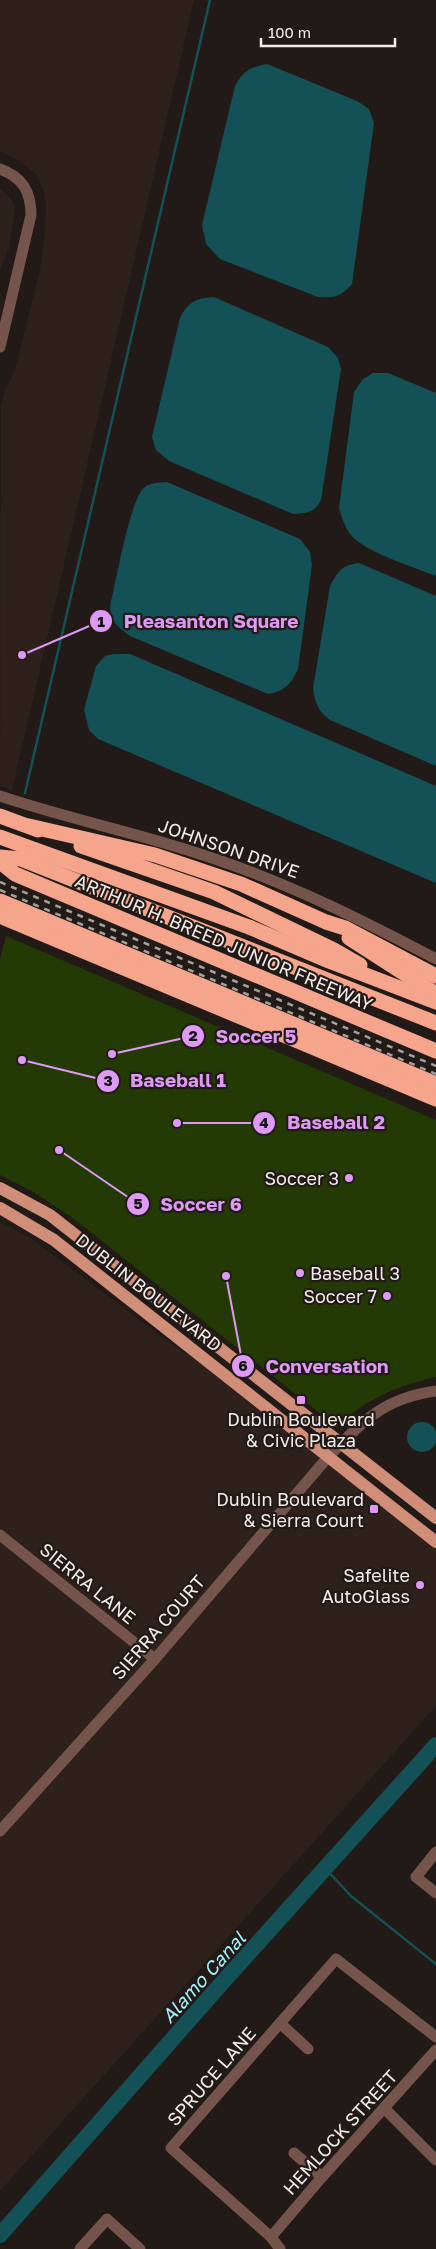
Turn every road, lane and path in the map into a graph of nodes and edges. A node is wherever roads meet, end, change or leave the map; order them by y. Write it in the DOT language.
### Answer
graph roads {
  1 [pos="0,168"];
  2 [pos="0,347"];
  3 [pos="0,796"];
  4 [pos="0,816"];
  5 [pos="29,826"];
  6 [pos="0,837"];
  7 [pos="0,857"];
  8 [pos="0,862"];
  9 [pos="0,901"];
  10 [pos="0,916"];
  11 [pos="326,922"];
  12 [pos="332,955"];
  13 [pos="436,959"];
  14 [pos="436,976"];
  15 [pos="436,994"];
  16 [pos="436,1002"];
  17 [pos="436,1023"];
  18 [pos="436,1051"];
  19 [pos="436,1084"];
  20 [pos="436,1099"];
  21 [pos="0,1188"];
  22 [pos="0,1208"];
  23 [pos="72,1254"];
  24 [pos="134,1281"];
  25 [pos="436,1391"];
  26 [pos="340,1445"];
  27 [pos="328,1457"];
  28 [pos="436,1518"];
  29 [pos="0,1535"];
  30 [pos="436,1542"];
  31 [pos="155,1659"];
  32 [pos="0,1831"];
  33 [pos="436,1852"];
  34 [pos="436,1893"];
  35 [pos="280,2023"];
  36 [pos="436,2037"];
  37 [pos="308,2049"];
  38 [pos="436,2050"];
  39 [pos="384,2108"];
  40 [pos="294,2153"];
  41 [pos="436,2160"];
  42 [pos="322,2177"];
  43 [pos="271,2238"];
  44 [pos="80,2249"];
  45 [pos="140,2249"];
  46 [pos="280,2249"];
  1 -- 2 [label="street"];
  3 -- 13 [label="street, JOHNSON DRIVE"];
  4 -- 5 [label="highway"];
  5 -- 11 [label="highway"];
  5 -- 12 [label="highway"];
  6 -- 12 [label="highway"];
  7 -- 17 [label="highway"];
  8 -- 18 [label="highway, ARTHUR H. BREED JUNIOR FREEWAY"];
  9 -- 19 [label="highway"];
  10 -- 20 [label="highway"];
  11 -- 14 [label="highway"];
  11 -- 15 [label="highway"];
  12 -- 16 [label="highway"];
  21 -- 24 [label="main road, DUBLIN BOULEVARD"];
  22 -- 23 [label="main road, DUBLIN BOULEVARD"];
  23 -- 24 [label="main road"];
  23 -- 27 [label="main road, DUBLIN BOULEVARD"];
  24 -- 26 [label="main road, DUBLIN BOULEVARD"];
  25 -- 26 [label="street, SIERRA COURT"];
  26 -- 27 [label="street, SIERRA COURT"];
  26 -- 28 [label="main road, DUBLIN BOULEVARD"];
  27 -- 30 [label="main road, DUBLIN BOULEVARD"];
  27 -- 31 [label="street, SIERRA COURT"];
  29 -- 31 [label="street, SIERRA LANE"];
  31 -- 32 [label="street, SIERRA COURT"];
  33 -- 34 [label="street"];
  35 -- 36 [label="street, SPRUCE LANE"];
  35 -- 37 [label="street"];
  35 -- 43 [label="street, SPRUCE LANE"];
  38 -- 39 [label="street, HEMLOCK STREET"];
  39 -- 41 [label="street"];
  39 -- 42 [label="street, HEMLOCK STREET"];
  40 -- 42 [label="street"];
  42 -- 43 [label="street, HEMLOCK STREET"];
  43 -- 46 [label="street, SPRUCE LANE"];
  44 -- 45 [label="street"];
}
